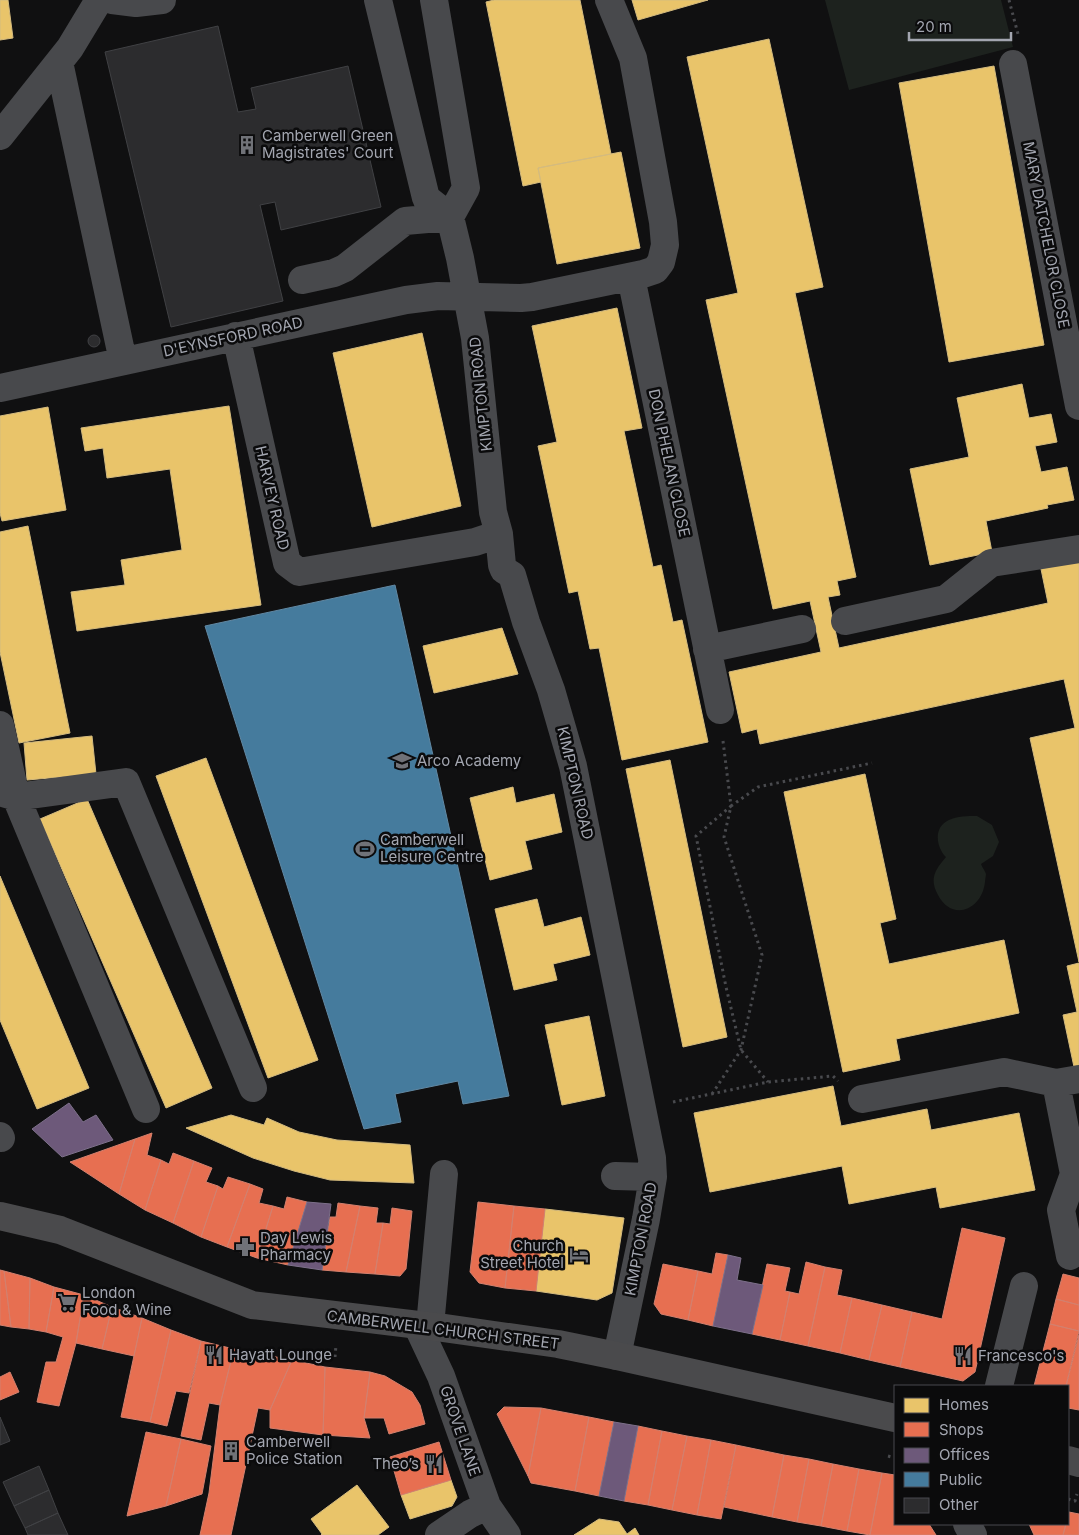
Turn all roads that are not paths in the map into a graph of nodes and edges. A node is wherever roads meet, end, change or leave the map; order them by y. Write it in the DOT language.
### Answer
graph roads {
  1 [pos="99,0"];
  2 [pos="112,0"];
  3 [pos="162,0"];
  4 [pos="378,0"];
  5 [pos="434,0"];
  6 [pos="609,0"];
  7 [pos="59,62"];
  8 [pos="1013,64"];
  9 [pos="0,136"];
  10 [pos="450,218"];
  11 [pos="631,278"];
  12 [pos="302,280"];
  13 [pos="468,297"];
  14 [pos="236,336"];
  15 [pos="124,361"];
  16 [pos="0,388"];
  17 [pos="1079,406"];
  18 [pos="499,534"];
  19 [pos="1079,549"];
  20 [pos="844,621"];
  21 [pos="802,629"];
  22 [pos="708,650"];
  23 [pos="720,710"];
  24 [pos="0,724"];
  25 [pos="8,795"];
  26 [pos="1067,1081"];
  27 [pos="254,1088"];
  28 [pos="862,1099"];
  29 [pos="146,1110"];
  30 [pos="444,1174"];
  31 [pos="615,1176"];
  32 [pos="653,1177"];
  33 [pos="0,1216"];
  34 [pos="1070,1256"];
  35 [pos="1024,1286"];
  36 [pos="424,1326"];
  37 [pos="617,1356"];
  38 [pos="1000,1385"];
  39 [pos="894,1418"];
  40 [pos="487,1506"];
  41 [pos="439,1535"];
  42 [pos="508,1535"];
  1 -- 7 [label="street"];
  2 -- 3 [label="street"];
  4 -- 10 [label="street"];
  5 -- 10 [label="street"];
  6 -- 11 [label="street"];
  7 -- 9 [label="street"];
  7 -- 15 [label="street"];
  8 -- 17 [label="street, MARY DATCHELOR CLOSE"];
  10 -- 12 [label="street"];
  10 -- 13 [label="street, KIMPTON ROAD"];
  11 -- 13 [label="street"];
  11 -- 22 [label="street, DON PHELAN CLOSE"];
  13 -- 14 [label="street, D'EYNSFORD ROAD"];
  13 -- 18 [label="street, KIMPTON ROAD"];
  14 -- 15 [label="street, D'EYNSFORD ROAD"];
  14 -- 18 [label="street, HARVEY ROAD"];
  15 -- 16 [label="street, D'EYNSFORD ROAD"];
  18 -- 32 [label="street, KIMPTON ROAD"];
  19 -- 20 [label="street"];
  21 -- 22 [label="street"];
  22 -- 23 [label="street, DON PHELAN CLOSE"];
  24 -- 25 [label="street"];
  25 -- 27 [label="street"];
  25 -- 29 [label="street"];
  26 -- 28 [label="street"];
  26 -- 34 [label="street"];
  30 -- 36 [label="street"];
  31 -- 32 [label="street"];
  32 -- 37 [label="street, KIMPTON ROAD"];
  33 -- 36 [label="highway, CAMBERWELL CHURCH STREET"];
  35 -- 38 [label="street"];
  36 -- 37 [label="highway, CAMBERWELL CHURCH STREET"];
  36 -- 40 [label="street, GROVE LANE"];
  37 -- 39 [label="highway, CAMBERWELL CHURCH STREET"];
  40 -- 41 [label="street"];
  40 -- 42 [label="street, GROVE LANE"];
}
